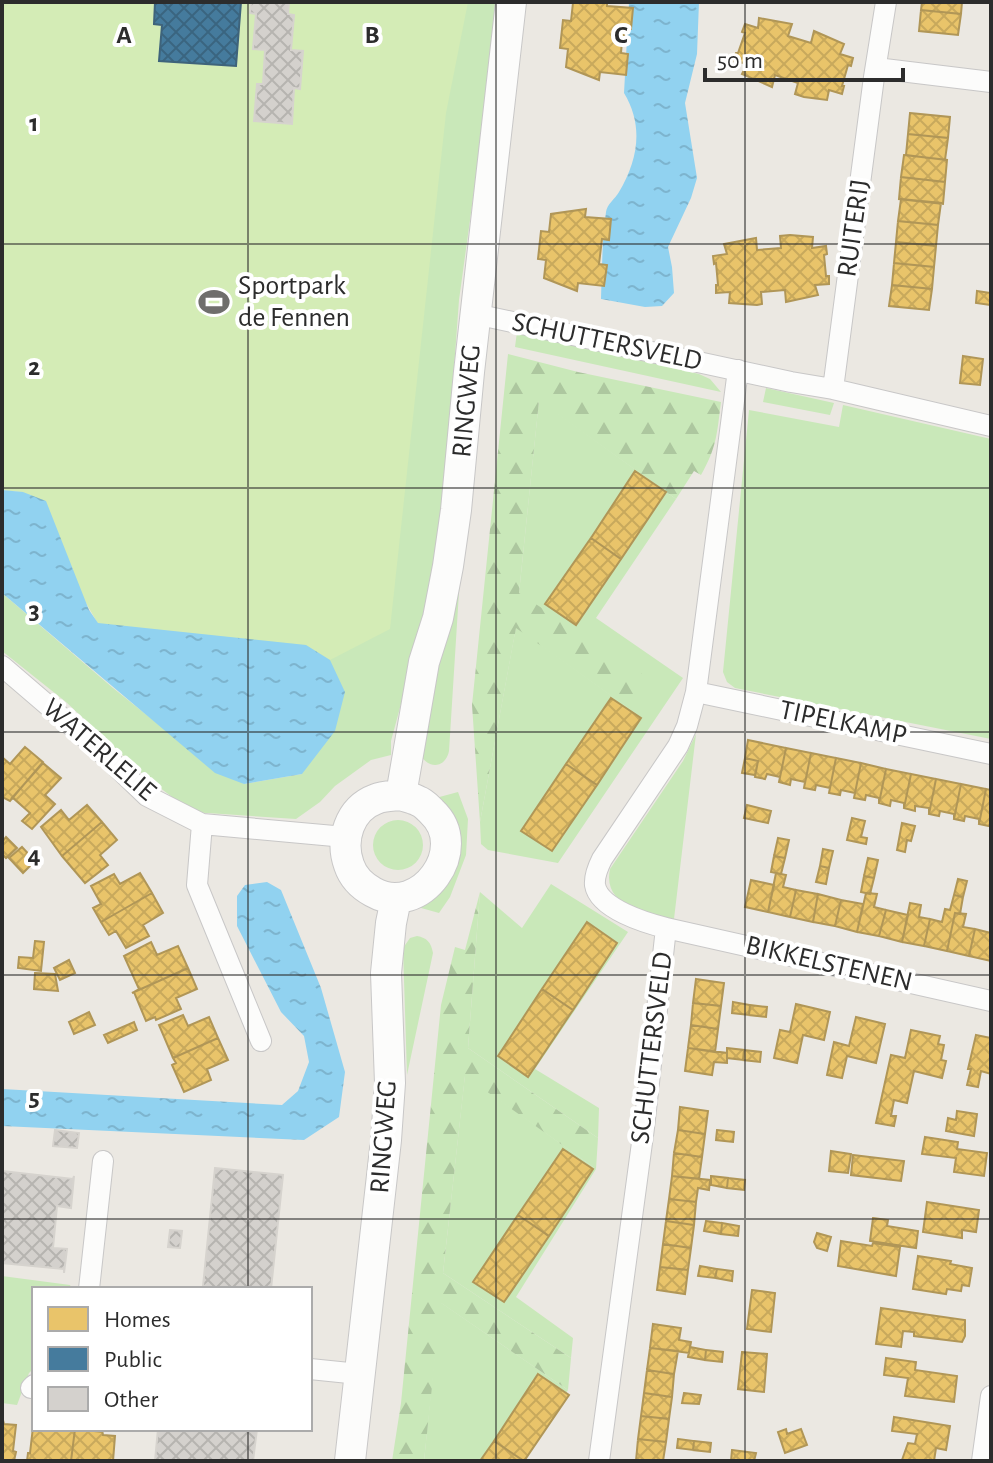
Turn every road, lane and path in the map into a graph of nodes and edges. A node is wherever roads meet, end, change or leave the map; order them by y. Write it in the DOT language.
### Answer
graph roads {
  1 [pos="511,2"];
  2 [pos="886,2"];
  3 [pos="876,68"];
  4 [pos="991,82"];
  5 [pos="475,314"];
  6 [pos="738,370"];
  7 [pos="833,389"];
  8 [pos="991,426"];
  9 [pos="2,666"];
  10 [pos="696,692"];
  11 [pos="991,754"];
  12 [pos="401,795"];
  13 [pos="202,824"];
  14 [pos="345,837"];
  15 [pos="396,899"];
  16 [pos="666,928"];
  17 [pos="991,1001"];
  18 [pos="261,1041"];
  19 [pos="103,1161"];
  20 [pos="89,1287"];
  21 [pos="312,1369"];
  22 [pos="359,1374"];
  23 [pos="991,1396"];
  24 [pos="350,1461"];
  25 [pos="599,1461"];
  26 [pos="982,1461"];
  1 -- 5 [label="main road, RINGWEG"];
  2 -- 3 [label="street, RUITERIJ"];
  3 -- 4 [label="street"];
  3 -- 7 [label="street, RUITERIJ"];
  5 -- 6 [label="street, SCHUTTERSVELD"];
  5 -- 12 [label="main road, RINGWEG"];
  6 -- 7 [label="street, SCHUTTERSVELD"];
  6 -- 10 [label="street, SCHUTTERSVELD"];
  7 -- 8 [label="street, SCHUTTERSVELD"];
  9 -- 13 [label="street, WATERLELIE"];
  10 -- 11 [label="street, TIPELKAMP"];
  10 -- 16 [label="street, SCHUTTERSVELD"];
  12 -- 14 [label="main road"];
  12 -- 15 [label="main road"];
  13 -- 14 [label="street, WATERLELIE"];
  13 -- 18 [label="street"];
  14 -- 15 [label="main road"];
  15 -- 22 [label="main road, RINGWEG"];
  16 -- 17 [label="street, BIKKELSTENEN"];
  16 -- 25 [label="street, SCHUTTERSVELD"];
  19 -- 20 [label="street"];
  21 -- 22 [label="street"];
  22 -- 24 [label="main road, RINGWEG"];
  23 -- 26 [label="street"];
}
